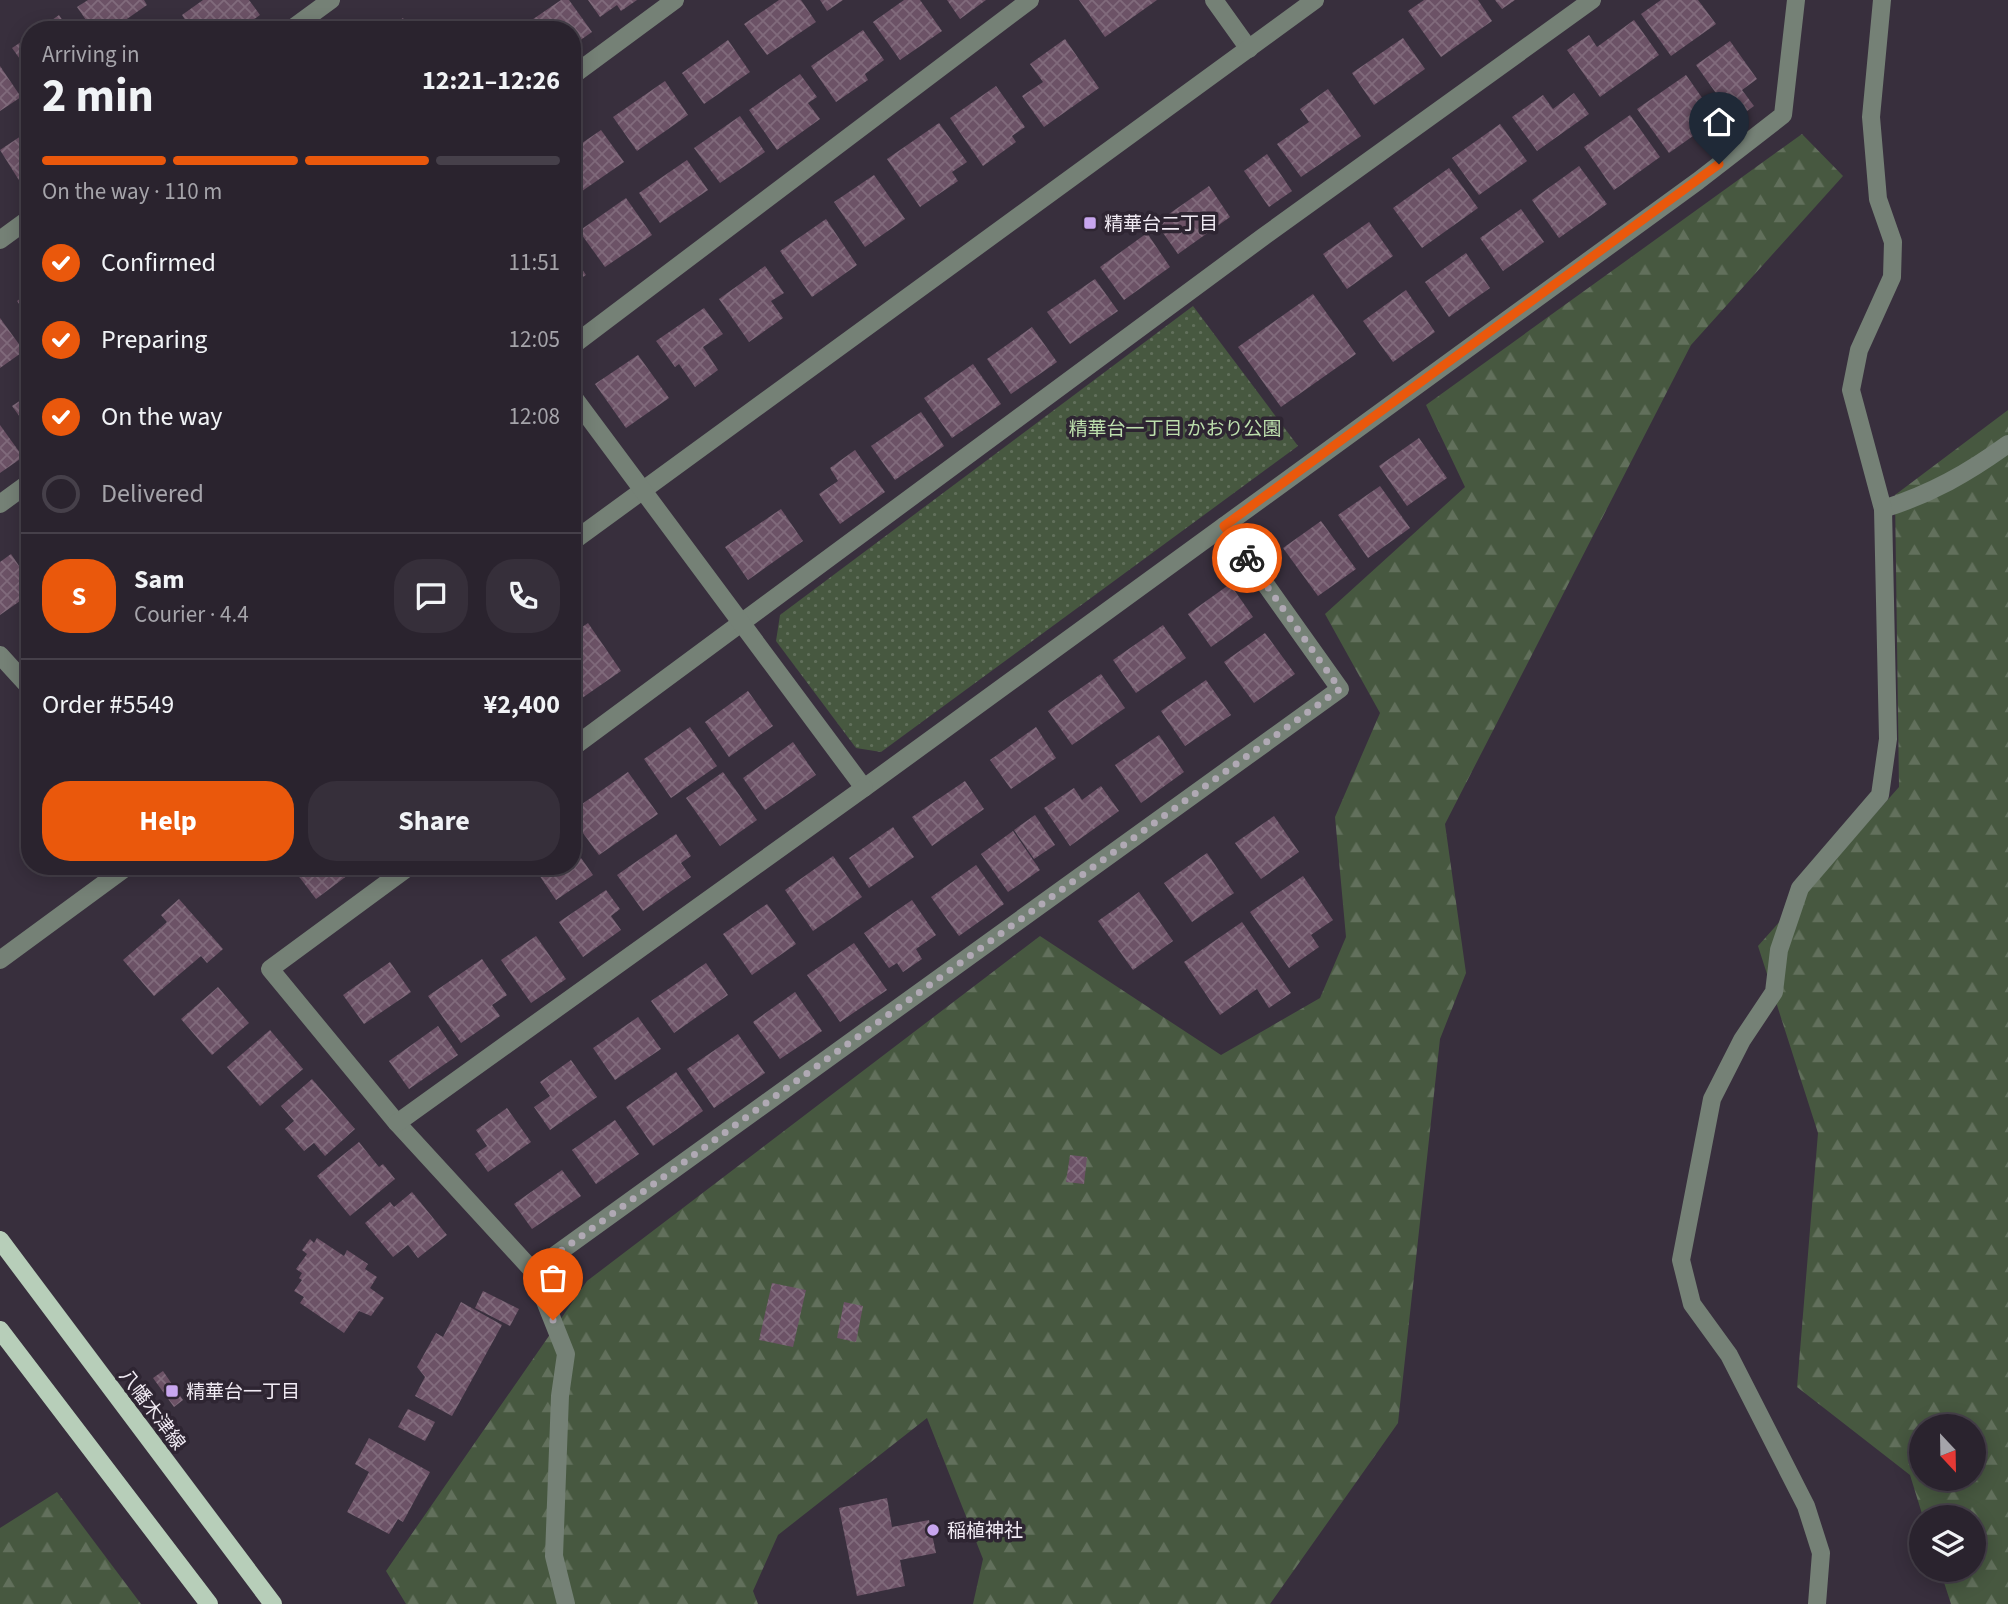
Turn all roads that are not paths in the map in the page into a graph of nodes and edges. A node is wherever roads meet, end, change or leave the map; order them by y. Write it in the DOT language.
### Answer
graph roads {
  1 [pos="331,0"];
  2 [pos="676,0"];
  3 [pos="1030,0"];
  4 [pos="1214,0"];
  5 [pos="1315,0"];
  6 [pos="1592,0"];
  7 [pos="1796,0"];
  8 [pos="1881,8"];
  9 [pos="305,21"];
  10 [pos="1249,49"];
  11 [pos="581,69"];
  12 [pos="21,225"];
  13 [pos="0,240"];
  14 [pos="581,338"];
  15 [pos="581,407"];
  16 [pos="2008,444"];
  17 [pos="21,489"];
  18 [pos="642,491"];
  19 [pos="0,504"];
  20 [pos="1883,509"];
  21 [pos="1224,526"];
  22 [pos="581,535"];
  23 [pos="742,624"];
  24 [pos="0,655"];
  25 [pos="21,678"];
  26 [pos="581,741"];
  27 [pos="864,788"];
  28 [pos="116,875"];
  29 [pos="398,875"];
  30 [pos="0,960"];
  31 [pos="397,1123"];
  32 [pos="0,1240"];
  33 [pos="533,1271"];
  34 [pos="0,1330"];
  35 [pos="209,1604"];
  36 [pos="273,1604"];
  37 [pos="566,1604"];
  38 [pos="1817,1604"];
  1 -- 9 [label="street"];
  2 -- 11 [label="street"];
  3 -- 14 [label="street"];
  4 -- 10 [label="street"];
  5 -- 10 [label="street"];
  6 -- 23 [label="street"];
  7 -- 21 [label="street"];
  8 -- 20 [label="street"];
  10 -- 18 [label="street"];
  12 -- 13 [label="street"];
  15 -- 18 [label="street"];
  16 -- 20 [label="street"];
  17 -- 19 [label="street"];
  18 -- 22 [label="street"];
  18 -- 23 [label="street"];
  20 -- 38 [label="street"];
  21 -- 27 [label="street"];
  21 -- 33 [label="street"];
  23 -- 26 [label="street"];
  23 -- 27 [label="street"];
  24 -- 25 [label="street"];
  27 -- 31 [label="street"];
  28 -- 30 [label="street"];
  29 -- 31 [label="street"];
  31 -- 33 [label="street"];
  32 -- 36 [label="main road, 八幡木津線"];
  33 -- 37 [label="street"];
  34 -- 35 [label="main road"];
}
